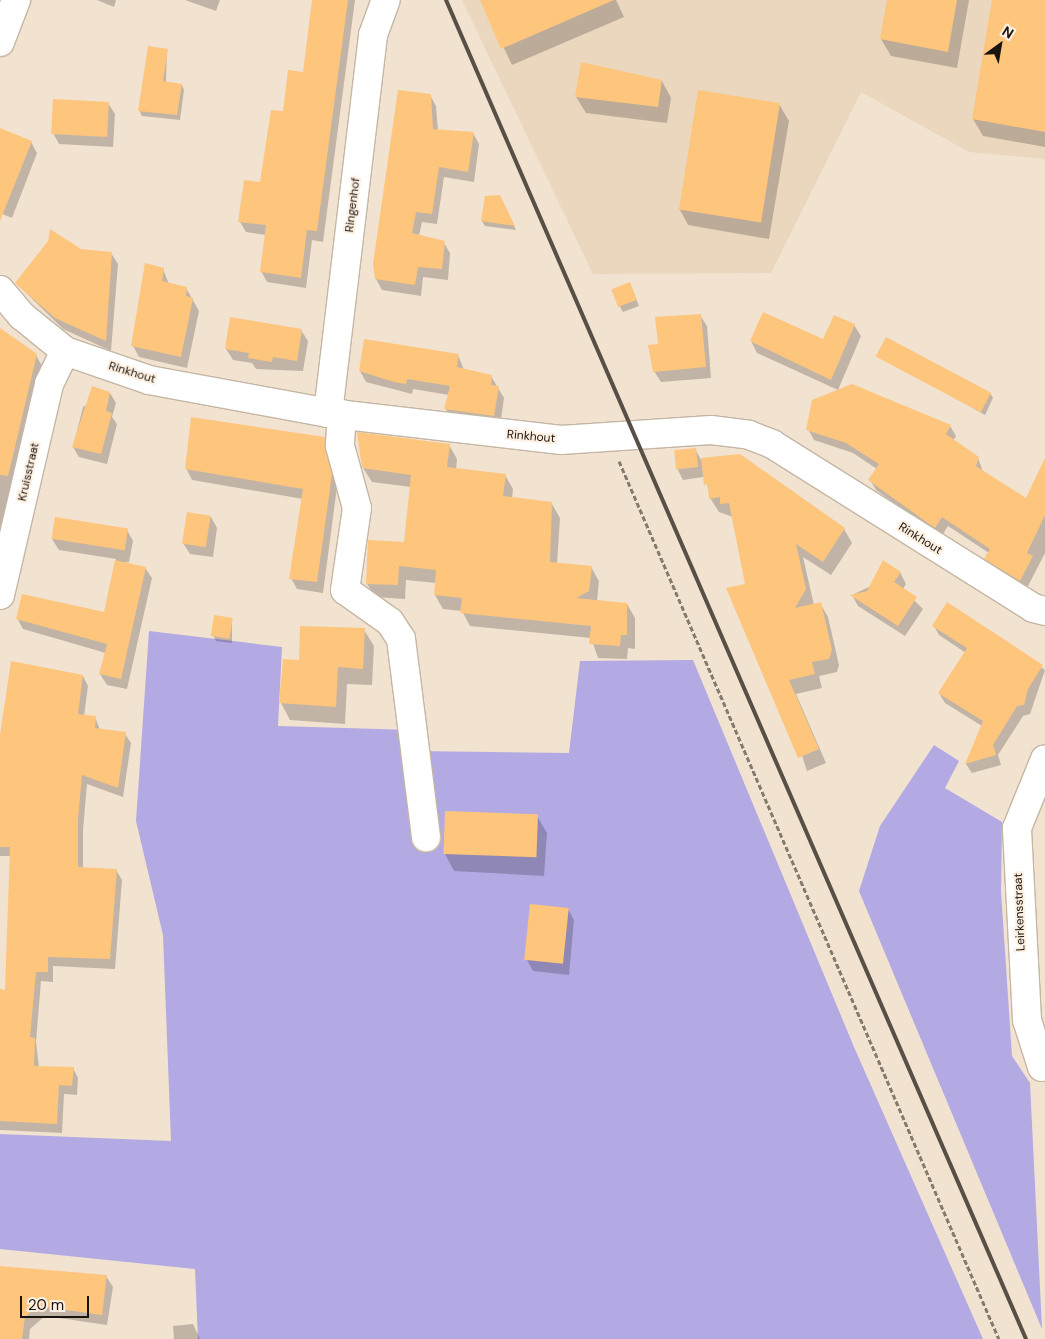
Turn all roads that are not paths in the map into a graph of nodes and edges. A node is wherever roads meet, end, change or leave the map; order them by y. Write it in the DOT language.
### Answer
graph roads {
  1 [pos="16,0"];
  2 [pos="386,0"];
  3 [pos="0,42"];
  4 [pos="0,290"];
  5 [pos="66,351"];
  6 [pos="335,413"];
  7 [pos="0,595"];
  8 [pos="1045,611"];
  9 [pos="1045,759"];
  10 [pos="426,837"];
  11 [pos="1042,1067"];
  1 -- 3 [label="street"];
  2 -- 6 [label="street, Ringenhof"];
  4 -- 5 [label="street, Rinkhout"];
  5 -- 6 [label="street, Rinkhout"];
  5 -- 7 [label="street, Kruisstraat"];
  6 -- 8 [label="street, Rinkhout"];
  6 -- 10 [label="street, Ringenhof"];
  9 -- 11 [label="street, Leirkensstraat"];
}
